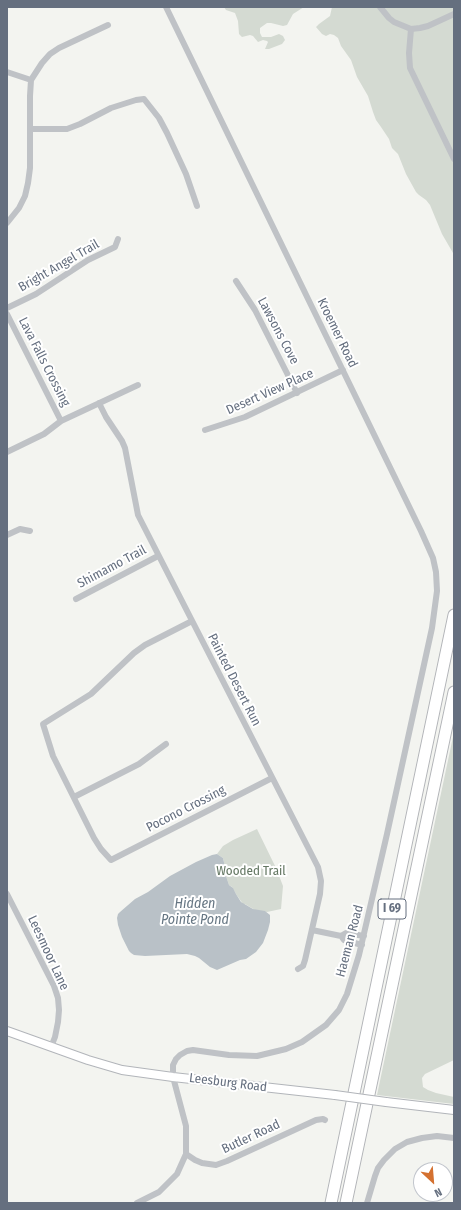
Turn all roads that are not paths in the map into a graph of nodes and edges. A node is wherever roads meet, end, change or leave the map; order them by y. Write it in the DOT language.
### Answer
graph roads {
  1 [pos="166,7"];
  2 [pos="380,7"];
  3 [pos="454,14"];
  4 [pos="108,25"];
  5 [pos="411,29"];
  6 [pos="7,72"];
  7 [pos="32,80"];
  8 [pos="30,129"];
  9 [pos="454,159"];
  10 [pos="197,206"];
  11 [pos="7,224"];
  12 [pos="118,239"];
  13 [pos="236,281"];
  14 [pos="7,308"];
  15 [pos="7,314"];
  16 [pos="343,370"];
  17 [pos="138,385"];
  18 [pos="297,392"];
  19 [pos="99,403"];
  20 [pos="61,421"];
  21 [pos="205,430"];
  22 [pos="7,452"];
  23 [pos="30,531"];
  24 [pos="7,535"];
  25 [pos="158,556"];
  26 [pos="76,599"];
  27 [pos="454,615"];
  28 [pos="192,621"];
  29 [pos="420,680"];
  30 [pos="454,692"];
  31 [pos="166,744"];
  32 [pos="272,778"];
  33 [pos="74,797"];
  34 [pos="7,894"];
  35 [pos="312,930"];
  36 [pos="341,936"];
  37 [pos="364,936"];
  38 [pos="362,945"];
  39 [pos="298,969"];
  40 [pos="7,1031"];
  41 [pos="51,1047"];
  42 [pos="173,1077"];
  43 [pos="454,1110"];
  44 [pos="324,1120"];
  45 [pos="454,1138"];
  46 [pos="186,1154"];
  47 [pos="137,1203"];
  48 [pos="331,1203"];
  49 [pos="346,1203"];
  50 [pos="367,1203"];
  1 -- 16 [label="street, Kroemer Road"];
  2 -- 5 [label="street"];
  3 -- 5 [label="street"];
  4 -- 7 [label="street"];
  5 -- 9 [label="street"];
  6 -- 7 [label="street"];
  7 -- 8 [label="street"];
  8 -- 10 [label="street"];
  8 -- 11 [label="street"];
  12 -- 14 [label="street, Bright Angel Trail"];
  13 -- 18 [label="street, Lawsons Cove"];
  15 -- 20 [label="street, Lava Falls Crossing"];
  16 -- 18 [label="street, Desert View Place"];
  16 -- 29 [label="street, Kroemer Road"];
  17 -- 19 [label="street"];
  18 -- 21 [label="street, Desert View Place"];
  19 -- 20 [label="street"];
  19 -- 25 [label="street, Painted Desert Run"];
  20 -- 22 [label="street"];
  23 -- 24 [label="street"];
  25 -- 26 [label="street, Shimamo Trail"];
  25 -- 28 [label="street, Painted Desert Run"];
  27 -- 48 [label="highway, I 69"];
  28 -- 32 [label="street, Painted Desert Run"];
  28 -- 33 [label="street"];
  29 -- 37 [label="street, Haeman Road"];
  30 -- 49 [label="highway, I 69"];
  31 -- 33 [label="street"];
  32 -- 33 [label="street, Pocono Crossing"];
  32 -- 35 [label="street, Painted Desert Run"];
  34 -- 41 [label="street, Leesmoor Lane"];
  35 -- 36 [label="street"];
  35 -- 39 [label="street, Painted Desert Run"];
  36 -- 37 [label="street"];
  36 -- 38 [label="street"];
  37 -- 38 [label="street, Haeman Road"];
  38 -- 42 [label="street, Haeman Road"];
  40 -- 41 [label="main road, Leesburg Road"];
  41 -- 42 [label="main road, Leesburg Road"];
  42 -- 43 [label="main road, Leesburg Road, bridge"];
  42 -- 46 [label="street"];
  44 -- 46 [label="street, Butler Road"];
  45 -- 50 [label="street"];
  46 -- 47 [label="street"];
}
